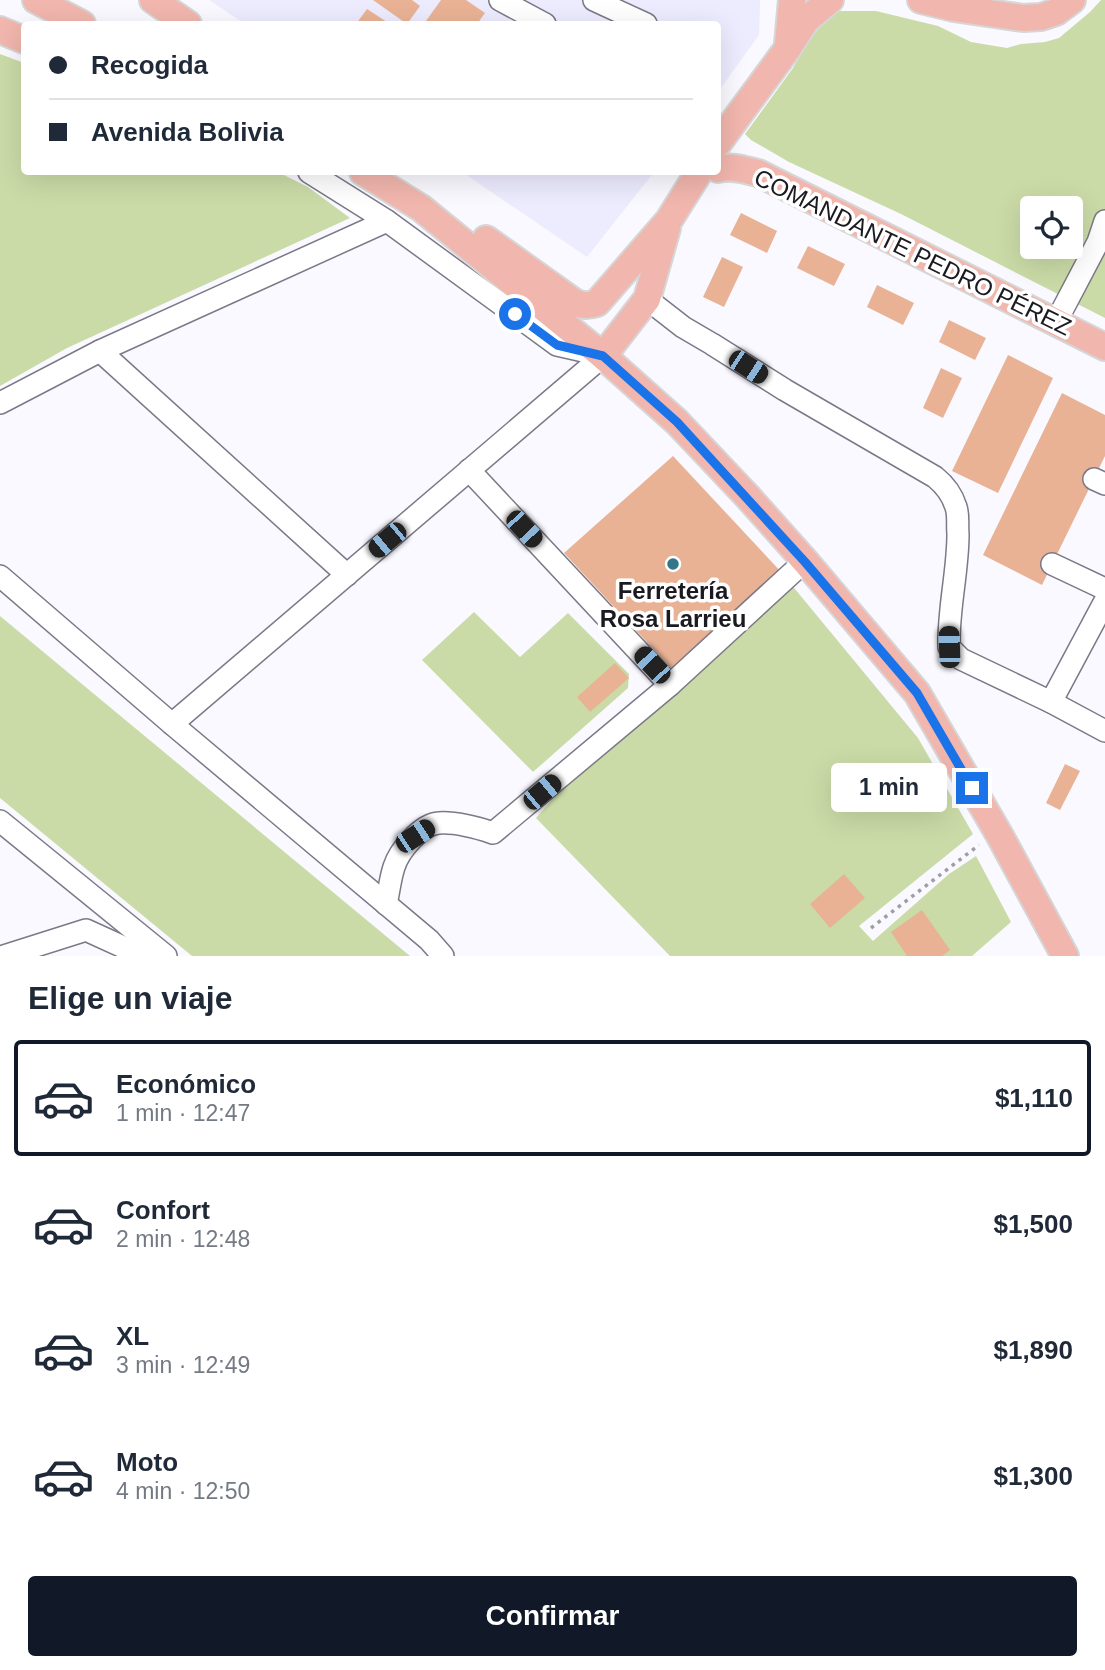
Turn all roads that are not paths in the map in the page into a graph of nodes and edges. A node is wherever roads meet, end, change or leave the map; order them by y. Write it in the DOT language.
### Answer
graph roads {
  1 [pos="36,0"];
  2 [pos="153,0"];
  3 [pos="500,0"];
  4 [pos="594,0"];
  5 [pos="792,0"];
  6 [pos="830,0"];
  7 [pos="921,0"];
  8 [pos="1072,0"];
  9 [pos="76,21"];
  10 [pos="184,21"];
  11 [pos="539,21"];
  12 [pos="640,21"];
  13 [pos="0,30"];
  14 [pos="21,39"];
  15 [pos="788,48"];
  16 [pos="721,139"];
  17 [pos="721,167"];
  18 [pos="314,175"];
  19 [pos="369,175"];
  20 [pos="397,175"];
  21 [pos="704,175"];
  22 [pos="669,220"];
  23 [pos="387,221"];
  24 [pos="1105,222"];
  25 [pos="647,299"];
  26 [pos="1056,322"];
  27 [pos="1105,347"];
  28 [pos="100,351"];
  29 [pos="603,356"];
  30 [pos="0,403"];
  31 [pos="469,470"];
  32 [pos="805,562"];
  33 [pos="1052,564"];
  34 [pos="347,575"];
  35 [pos="0,576"];
  36 [pos="1105,589"];
  37 [pos="1105,601"];
  38 [pos="670,685"];
  39 [pos="1051,702"];
  40 [pos="172,724"];
  41 [pos="1105,731"];
  42 [pos="0,821"];
  43 [pos="386,904"];
  44 [pos="4,956"];
  45 [pos="143,956"];
  46 [pos="166,956"];
  47 [pos="443,956"];
  48 [pos="1065,956"];
  1 -- 9 [label="main road"];
  2 -- 10 [label="main road"];
  3 -- 11 [label="street"];
  4 -- 12 [label="street"];
  5 -- 15 [label="main road"];
  6 -- 15 [label="main road"];
  7 -- 8 [label="main road"];
  13 -- 14 [label="main road"];
  15 -- 16 [label="main road"];
  17 -- 26 [label="main road, COMANDANTE PEDRO PÉREZ"];
  18 -- 23 [label="street"];
  19 -- 29 [label="main road"];
  20 -- 22 [label="main road"];
  21 -- 22 [label="main road"];
  22 -- 25 [label="main road"];
  23 -- 28 [label="street"];
  23 -- 29 [label="street"];
  24 -- 26 [label="street"];
  25 -- 29 [label="main road"];
  25 -- 39 [label="street"];
  26 -- 27 [label="main road, COMANDANTE PEDRO PÉREZ"];
  28 -- 30 [label="street"];
  28 -- 34 [label="street"];
  29 -- 31 [label="street"];
  29 -- 32 [label="main road"];
  31 -- 34 [label="street"];
  31 -- 38 [label="street"];
  32 -- 38 [label="street"];
  32 -- 48 [label="main road"];
  33 -- 36 [label="street"];
  34 -- 40 [label="street"];
  35 -- 40 [label="street"];
  37 -- 39 [label="street"];
  38 -- 43 [label="street"];
  39 -- 41 [label="street"];
  40 -- 43 [label="street"];
  42 -- 46 [label="street"];
  43 -- 47 [label="street"];
  44 -- 45 [label="street"];
}
